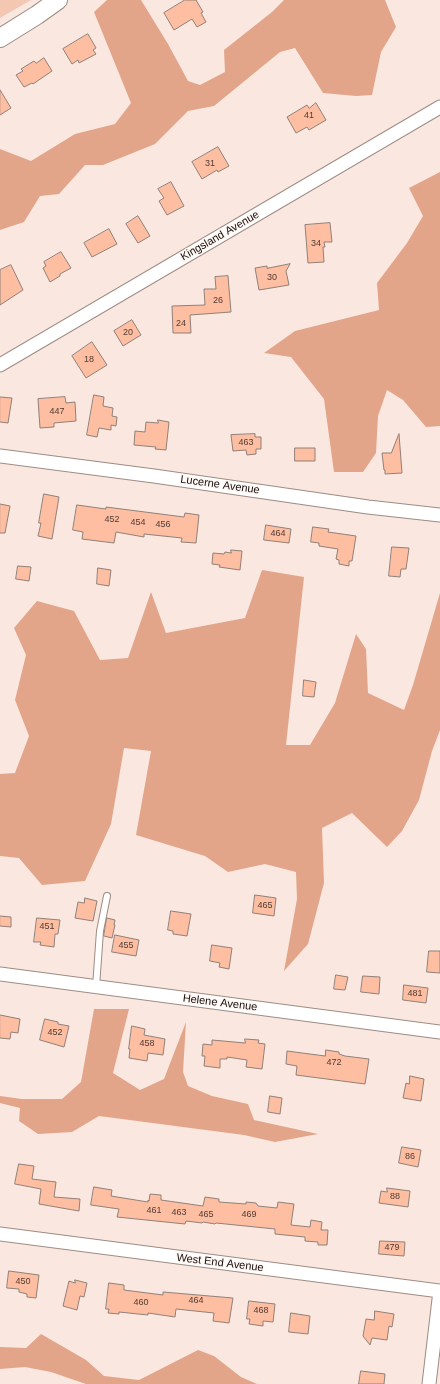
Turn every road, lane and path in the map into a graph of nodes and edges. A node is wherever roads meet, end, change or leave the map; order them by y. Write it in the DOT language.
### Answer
graph roads {
  1 [pos="58,0"];
  2 [pos="0,38"];
  3 [pos="440,107"];
  4 [pos="0,365"];
  5 [pos="0,456"];
  6 [pos="440,515"];
  7 [pos="107,896"];
  8 [pos="0,974"];
  9 [pos="96,986"];
  10 [pos="440,1032"];
  11 [pos="0,1234"];
  12 [pos="440,1291"];
  13 [pos="429,1384"];
  1 -- 2 [label="street"];
  3 -- 4 [label="street, Kingsland Avenue"];
  5 -- 6 [label="street, Lucerne Avenue"];
  7 -- 9 [label="lane"];
  8 -- 9 [label="street, Helene Avenue"];
  9 -- 10 [label="street, Helene Avenue"];
  11 -- 12 [label="street, West End Avenue"];
  12 -- 13 [label="street"];
}
